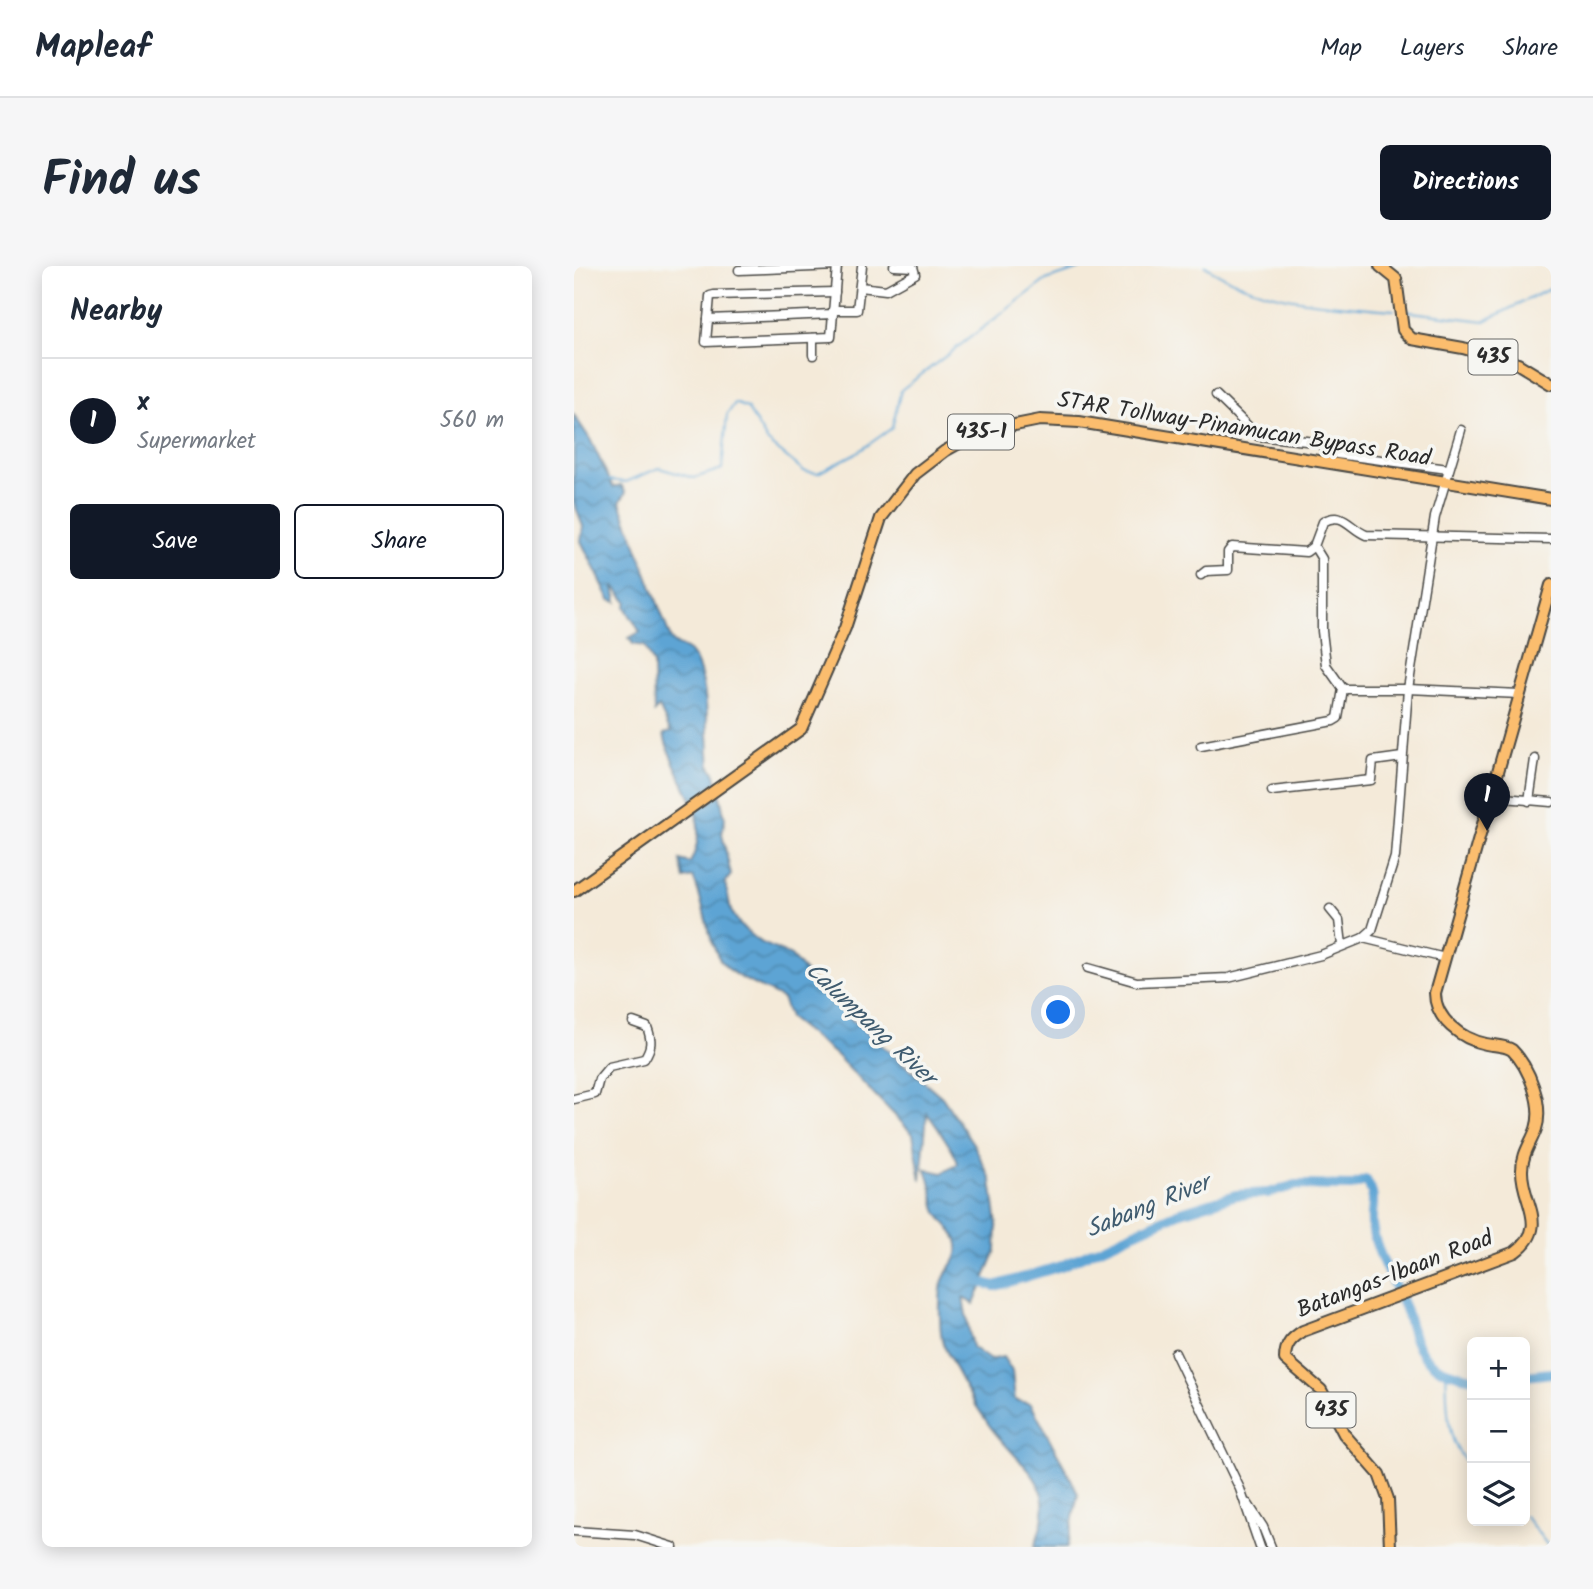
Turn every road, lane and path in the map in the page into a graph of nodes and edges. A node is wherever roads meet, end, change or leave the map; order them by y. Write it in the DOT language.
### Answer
graph roads {
  1 [pos="837,266"];
  2 [pos="862,266"];
  3 [pos="894,266"];
  4 [pos="1380,266"];
  5 [pos="739,270"];
  6 [pos="860,287"];
  7 [pos="835,292"];
  8 [pos="833,312"];
  9 [pos="708,319"];
  10 [pos="813,338"];
  11 [pos="813,355"];
  12 [pos="1551,384"];
  13 [pos="1216,395"];
  14 [pos="1461,430"];
  15 [pos="1448,469"];
  16 [pos="1444,482"];
  17 [pos="1551,499"];
  18 [pos="1432,535"];
  19 [pos="1551,539"];
  20 [pos="1314,546"];
  21 [pos="1200,575"];
  22 [pos="1551,585"];
  23 [pos="1546,620"];
  24 [pos="1343,689"];
  25 [pos="1408,689"];
  26 [pos="1520,694"];
  27 [pos="1201,746"];
  28 [pos="1402,757"];
  29 [pos="1535,759"];
  30 [pos="1272,791"];
  31 [pos="1492,797"];
  32 [pos="1530,801"];
  33 [pos="1551,802"];
  34 [pos="574,891"];
  35 [pos="1330,909"];
  36 [pos="1363,938"];
  37 [pos="1342,945"];
  38 [pos="1445,958"];
  39 [pos="1088,968"];
  40 [pos="633,1022"];
  41 [pos="574,1099"];
  42 [pos="1175,1353"];
  43 [pos="1242,1496"];
  44 [pos="574,1531"];
  45 [pos="673,1547"];
  46 [pos="1260,1547"];
  47 [pos="1271,1547"];
  48 [pos="1390,1547"];
  1 -- 5 [label="street"];
  1 -- 7 [label="street"];
  2 -- 6 [label="street"];
  3 -- 6 [label="street"];
  4 -- 12 [label="main road, 435"];
  6 -- 8 [label="street"];
  7 -- 8 [label="street"];
  7 -- 9 [label="street"];
  8 -- 9 [label="street"];
  8 -- 10 [label="street"];
  9 -- 10 [label="street"];
  10 -- 11 [label="street"];
  13 -- 15 [label="street"];
  14 -- 15 [label="street"];
  15 -- 16 [label="street"];
  16 -- 17 [label="main road, STAR Tollway-Pinamucan Bypass Road / 435-1"];
  16 -- 18 [label="street"];
  16 -- 34 [label="main road, STAR Tollway-Pinamucan Bypass Road / 435-1"];
  18 -- 19 [label="street"];
  18 -- 20 [label="street"];
  18 -- 25 [label="street"];
  20 -- 21 [label="street"];
  20 -- 24 [label="street"];
  22 -- 23 [label="main road, Batangas-Ibaan Road / 435"];
  23 -- 26 [label="main road, Batangas-Ibaan Road / 435"];
  24 -- 25 [label="street"];
  24 -- 27 [label="street"];
  25 -- 26 [label="street"];
  25 -- 28 [label="street"];
  26 -- 31 [label="main road, Batangas-Ibaan Road / 435"];
  28 -- 30 [label="street"];
  28 -- 36 [label="street"];
  29 -- 32 [label="street"];
  31 -- 32 [label="street"];
  31 -- 38 [label="main road, Batangas-Ibaan Road / 435"];
  32 -- 33 [label="street"];
  35 -- 37 [label="street"];
  36 -- 37 [label="street"];
  36 -- 38 [label="street"];
  37 -- 39 [label="street"];
  38 -- 48 [label="main road, Batangas-Ibaan Road / 435"];
  40 -- 41 [label="street"];
  42 -- 43 [label="street"];
  43 -- 46 [label="street"];
  43 -- 47 [label="street"];
  44 -- 45 [label="street"];
}
